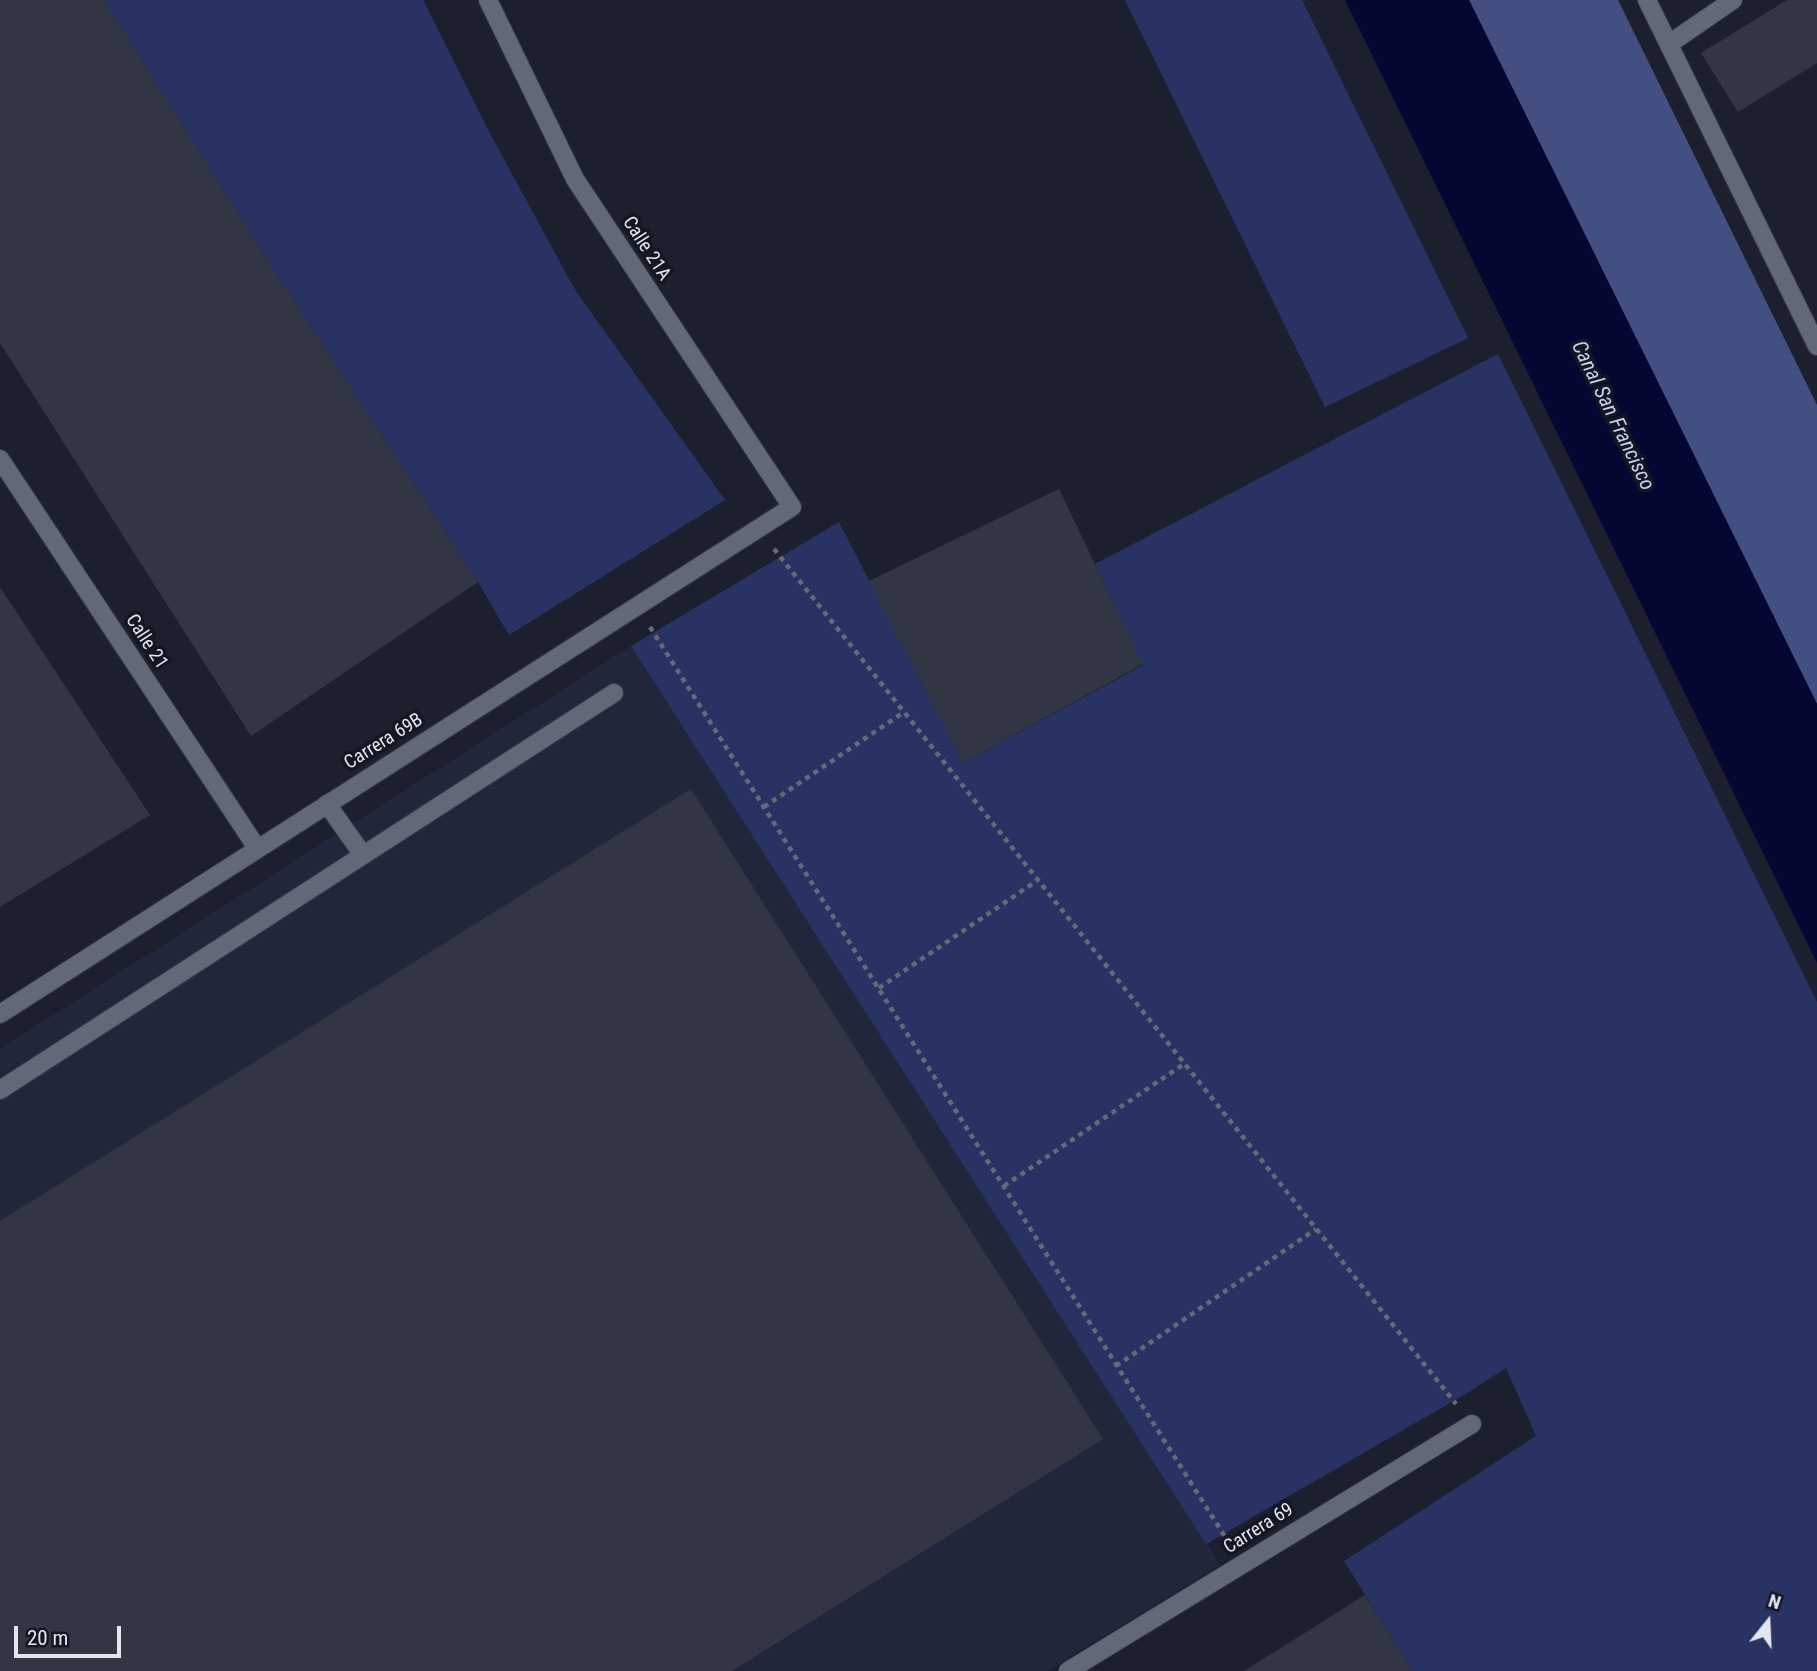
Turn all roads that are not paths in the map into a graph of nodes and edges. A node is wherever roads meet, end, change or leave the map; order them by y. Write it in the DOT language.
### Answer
graph roads {
  1 [pos="488,0"];
  2 [pos="1647,0"];
  3 [pos="1733,0"];
  4 [pos="1669,44"];
  5 [pos="1817,346"];
  6 [pos="0,459"];
  7 [pos="792,507"];
  8 [pos="614,693"];
  9 [pos="327,804"];
  10 [pos="257,848"];
  11 [pos="363,855"];
  12 [pos="0,1014"];
  13 [pos="0,1090"];
  14 [pos="1472,1424"];
  15 [pos="1068,1671"];
  1 -- 7 [label="street, Calle 21A"];
  2 -- 4 [label="street"];
  3 -- 4 [label="street"];
  4 -- 5 [label="street"];
  6 -- 10 [label="street, Calle 21"];
  7 -- 9 [label="street, Carrera 69B"];
  8 -- 11 [label="street"];
  9 -- 10 [label="street, Carrera 69B"];
  9 -- 11 [label="street"];
  10 -- 12 [label="street, Carrera 69B"];
  11 -- 13 [label="street"];
  14 -- 15 [label="street, Carrera 69"];
}
